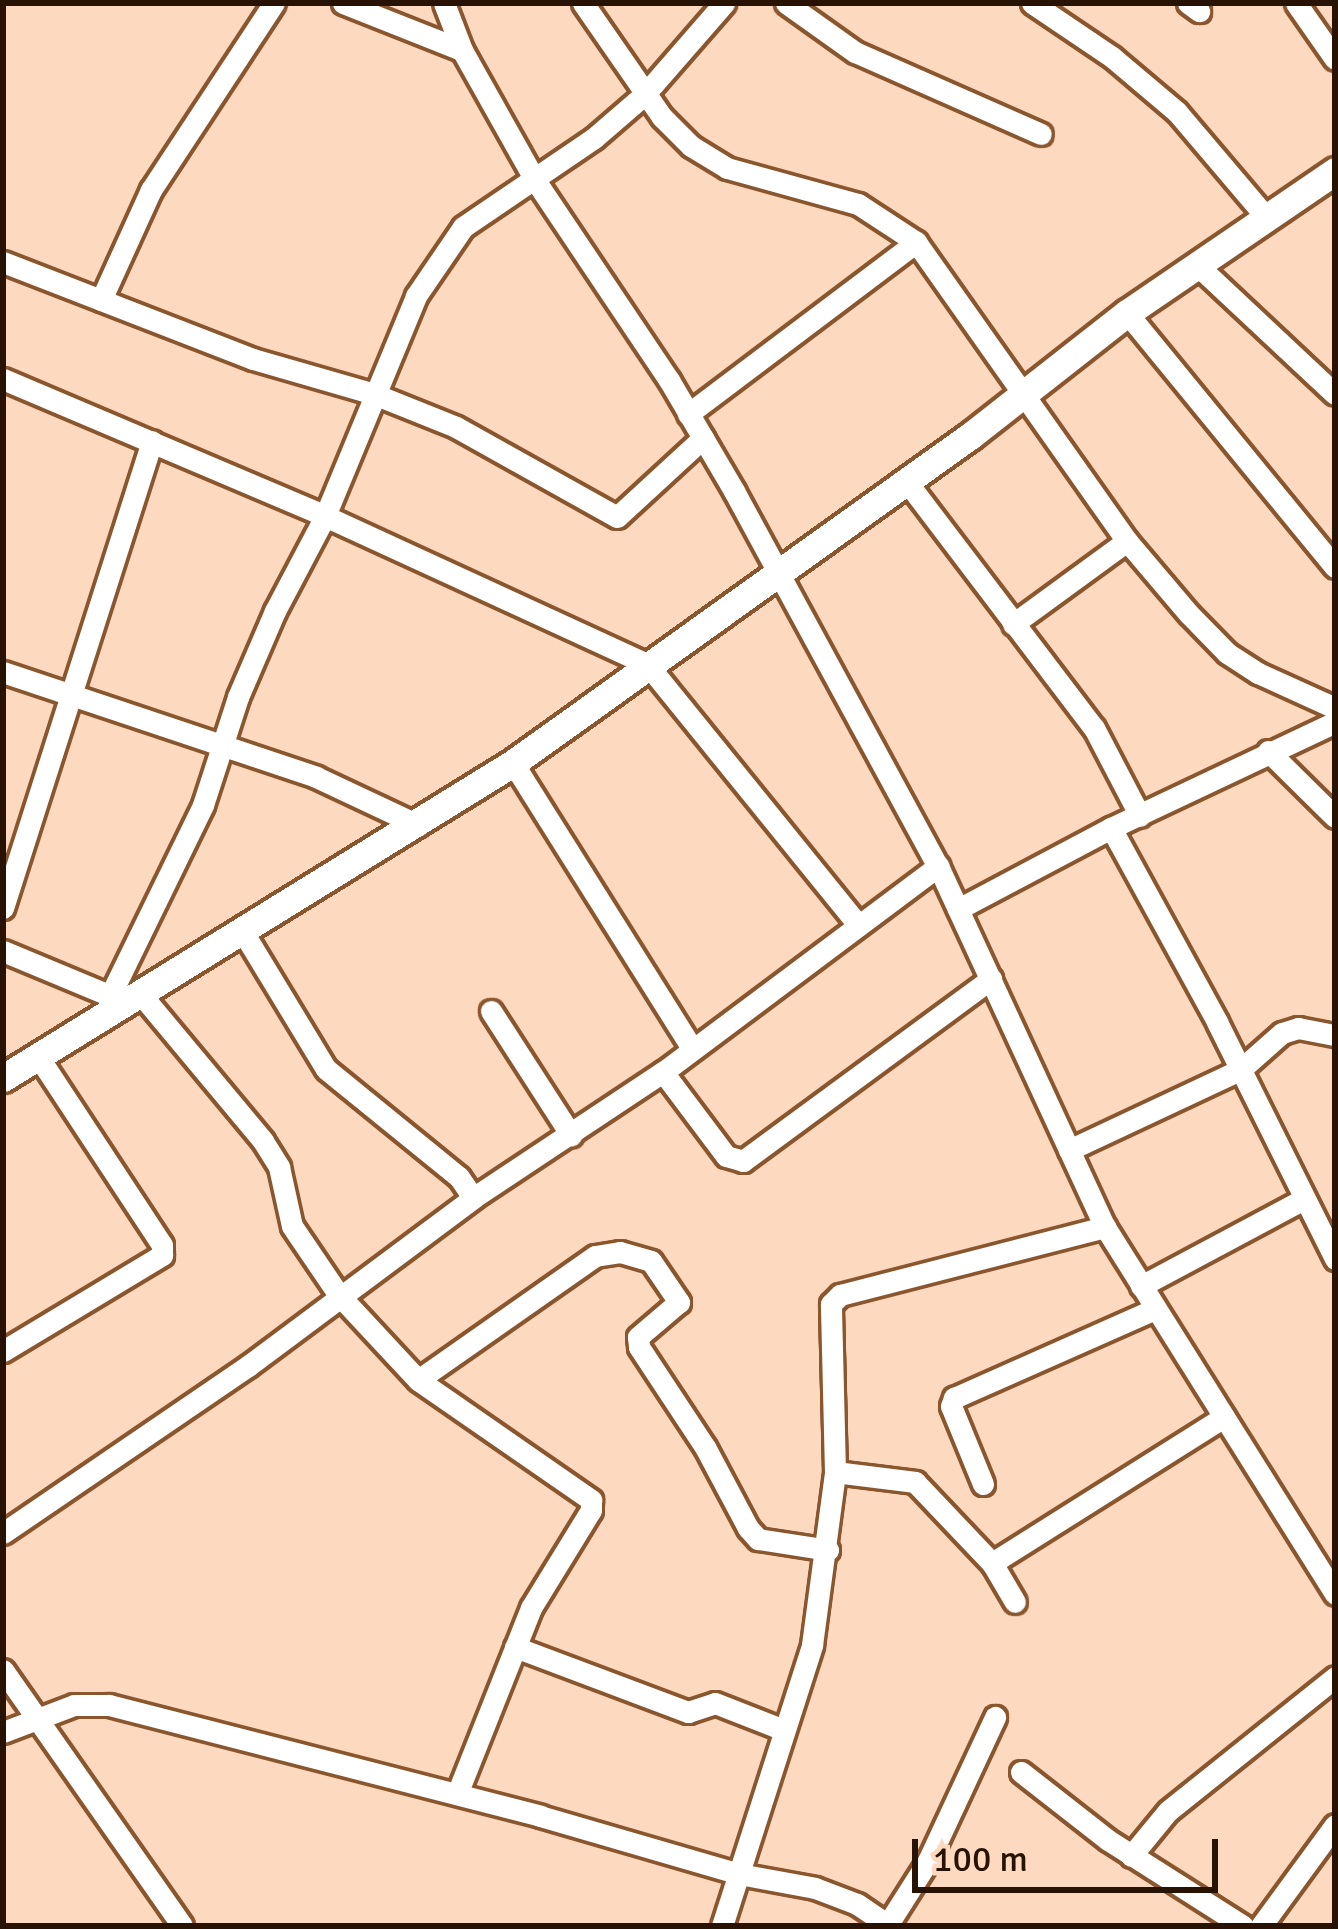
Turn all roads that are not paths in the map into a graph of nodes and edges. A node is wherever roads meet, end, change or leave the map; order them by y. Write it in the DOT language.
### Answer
graph roads {
  1 [pos="274,3"];
  2 [pos="343,3"];
  3 [pos="444,3"];
  4 [pos="583,3"];
  5 [pos="724,3"];
  6 [pos="786,3"];
  7 [pos="1032,3"];
  8 [pos="1296,3"];
  9 [pos="462,50"];
  10 [pos="1335,59"];
  11 [pos="645,94"];
  12 [pos="1041,134"];
  13 [pos="535,180"];
  14 [pos="1330,184"];
  15 [pos="1266,217"];
  16 [pos="916,242"];
  17 [pos="3,262"];
  18 [pos="1196,264"];
  19 [pos="101,300"];
  20 [pos="1127,313"];
  21 [pos="3,379"];
  22 [pos="374,394"];
  23 [pos="1024,394"];
  24 [pos="1335,394"];
  25 [pos="688,414"];
  26 [pos="703,438"];
  27 [pos="152,441"];
  28 [pos="907,482"];
  29 [pos="325,516"];
  30 [pos="1127,541"];
  31 [pos="1335,567"];
  32 [pos="779,572"];
  33 [pos="1013,624"];
  34 [pos="647,664"];
  35 [pos="3,672"];
  36 [pos="69,696"];
  37 [pos="1335,708"];
  38 [pos="1335,722"];
  39 [pos="220,746"];
  40 [pos="1268,751"];
  41 [pos="513,764"];
  42 [pos="1140,816"];
  43 [pos="1335,817"];
  44 [pos="418,825"];
  45 [pos="1111,829"];
  46 [pos="938,866"];
  47 [pos="3,908"];
  48 [pos="958,909"];
  49 [pos="857,925"];
  50 [pos="243,932"];
  51 [pos="3,951"];
  52 [pos="991,979"];
  53 [pos="124,996"];
  54 [pos="491,1011"];
  55 [pos="1335,1035"];
  56 [pos="691,1047"];
  57 [pos="37,1055"];
  58 [pos="1240,1070"];
  59 [pos="663,1072"];
  60 [pos="3,1078"];
  61 [pos="571,1135"];
  62 [pos="1069,1150"];
  63 [pos="473,1198"];
  64 [pos="1302,1200"];
  65 [pos="1105,1227"];
  66 [pos="1335,1259"];
  67 [pos="1141,1286"];
  68 [pos="338,1294"];
  69 [pos="1155,1309"];
  70 [pos="3,1351"];
  71 [pos="418,1380"];
  72 [pos="1224,1417"];
  73 [pos="835,1472"];
  74 [pos="982,1484"];
  75 [pos="3,1534"];
  76 [pos="828,1550"];
  77 [pos="992,1563"];
  78 [pos="1334,1589"];
  79 [pos="1015,1602"];
  80 [pos="515,1647"];
  81 [pos="3,1670"];
  82 [pos="1335,1676"];
  83 [pos="994,1717"];
  84 [pos="34,1721"];
  85 [pos="784,1730"];
  86 [pos="3,1732"];
  87 [pos="1021,1772"];
  88 [pos="457,1794"];
  89 [pos="1335,1825"];
  90 [pos="1131,1856"];
  91 [pos="739,1874"];
  92 [pos="889,1925"];
  93 [pos="182,1926"];
  94 [pos="722,1926"];
  95 [pos="1243,1926"];
  96 [pos="1261,1926"];
  1 -- 19 [label="street"];
  2 -- 9 [label="street"];
  3 -- 9 [label="street"];
  4 -- 11 [label="street"];
  5 -- 11 [label="street"];
  6 -- 12 [label="street"];
  7 -- 15 [label="street"];
  8 -- 10 [label="street"];
  9 -- 13 [label="street"];
  11 -- 13 [label="street"];
  11 -- 16 [label="street"];
  13 -- 22 [label="street"];
  13 -- 25 [label="street"];
  14 -- 15 [label="street"];
  15 -- 18 [label="street"];
  16 -- 23 [label="street"];
  16 -- 25 [label="street"];
  17 -- 19 [label="street"];
  18 -- 20 [label="street"];
  18 -- 24 [label="street"];
  19 -- 22 [label="street"];
  20 -- 23 [label="street"];
  20 -- 31 [label="street"];
  21 -- 27 [label="street"];
  22 -- 26 [label="street"];
  22 -- 29 [label="street"];
  23 -- 28 [label="street"];
  23 -- 30 [label="street"];
  25 -- 26 [label="street"];
  26 -- 32 [label="street"];
  27 -- 29 [label="street"];
  27 -- 36 [label="street"];
  28 -- 32 [label="street"];
  28 -- 33 [label="street"];
  29 -- 34 [label="street"];
  29 -- 39 [label="street"];
  30 -- 33 [label="street"];
  30 -- 37 [label="street"];
  32 -- 34 [label="street"];
  32 -- 46 [label="street"];
  33 -- 42 [label="street"];
  34 -- 41 [label="street"];
  34 -- 49 [label="street"];
  35 -- 36 [label="street"];
  36 -- 39 [label="street"];
  36 -- 47 [label="street"];
  38 -- 40 [label="street"];
  39 -- 44 [label="street"];
  39 -- 53 [label="street"];
  40 -- 42 [label="street"];
  40 -- 43 [label="street"];
  41 -- 44 [label="street"];
  41 -- 56 [label="street"];
  42 -- 45 [label="street"];
  44 -- 50 [label="street"];
  45 -- 48 [label="street"];
  45 -- 58 [label="street"];
  46 -- 48 [label="street"];
  46 -- 49 [label="street"];
  48 -- 52 [label="street"];
  49 -- 56 [label="street"];
  50 -- 53 [label="street"];
  50 -- 63 [label="street"];
  51 -- 53 [label="street"];
  52 -- 59 [label="street"];
  52 -- 62 [label="street"];
  53 -- 57 [label="street"];
  53 -- 68 [label="street"];
  54 -- 61 [label="street"];
  55 -- 58 [label="street"];
  56 -- 59 [label="street"];
  57 -- 60 [label="street"];
  57 -- 70 [label="street"];
  58 -- 62 [label="street"];
  58 -- 64 [label="street"];
  59 -- 61 [label="street"];
  61 -- 63 [label="street"];
  62 -- 65 [label="street"];
  63 -- 68 [label="street"];
  64 -- 66 [label="street"];
  64 -- 67 [label="street"];
  65 -- 67 [label="street"];
  65 -- 73 [label="street"];
  67 -- 69 [label="street"];
  68 -- 71 [label="street"];
  68 -- 75 [label="street"];
  69 -- 72 [label="street"];
  69 -- 74 [label="street"];
  71 -- 76 [label="street"];
  71 -- 80 [label="street"];
  72 -- 77 [label="street"];
  72 -- 78 [label="street"];
  73 -- 76 [label="street"];
  73 -- 77 [label="street"];
  76 -- 85 [label="street"];
  77 -- 79 [label="street"];
  80 -- 85 [label="street"];
  80 -- 88 [label="street"];
  81 -- 84 [label="street"];
  82 -- 90 [label="street"];
  83 -- 92 [label="street"];
  84 -- 86 [label="street"];
  84 -- 88 [label="street"];
  84 -- 93 [label="street"];
  85 -- 91 [label="street"];
  87 -- 90 [label="street"];
  88 -- 91 [label="street"];
  89 -- 96 [label="street"];
  90 -- 95 [label="street"];
  91 -- 92 [label="street"];
  91 -- 94 [label="street"];
}
